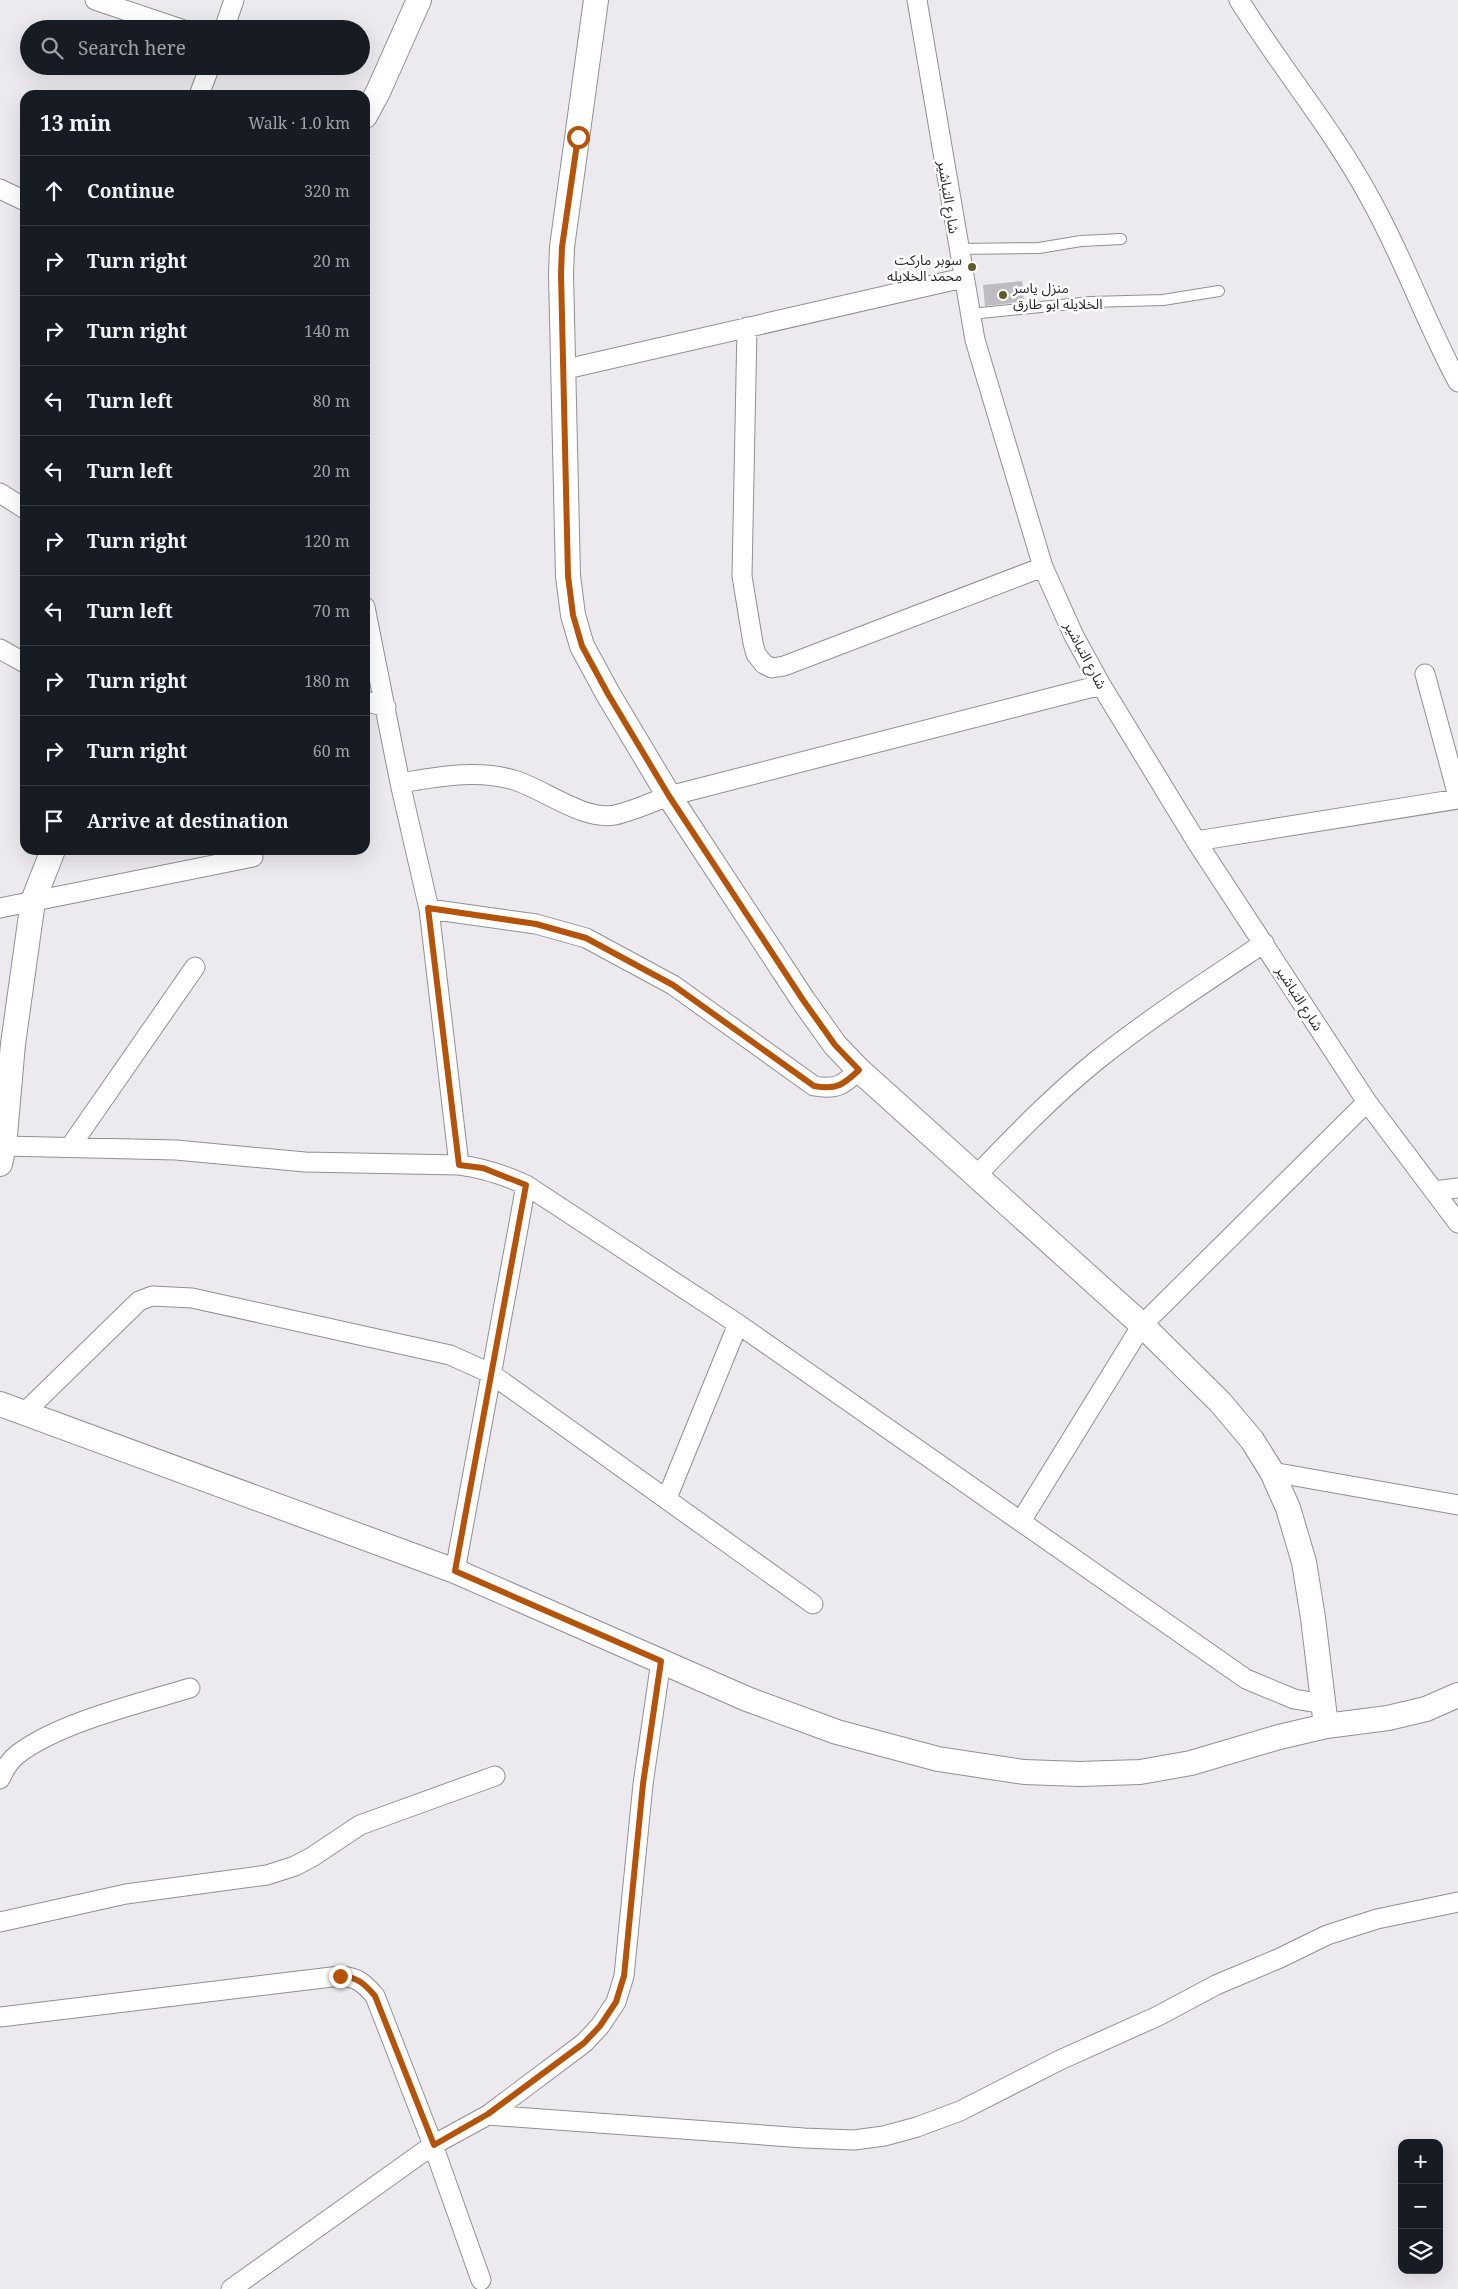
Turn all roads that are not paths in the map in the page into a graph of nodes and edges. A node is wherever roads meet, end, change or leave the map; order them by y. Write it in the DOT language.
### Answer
graph roads {
  1 [pos="95,0"];
  2 [pos="234,0"];
  3 [pos="419,0"];
  4 [pos="596,0"];
  5 [pos="917,0"];
  6 [pos="1239,0"];
  7 [pos="154,20"];
  8 [pos="227,20"];
  9 [pos="207,75"];
  10 [pos="201,90"];
  11 [pos="370,107"];
  12 [pos="0,189"];
  13 [pos="20,199"];
  14 [pos="1121,240"];
  15 [pos="958,249"];
  16 [pos="963,278"];
  17 [pos="1219,291"];
  18 [pos="970,314"];
  19 [pos="747,327"];
  20 [pos="562,370"];
  21 [pos="1458,382"];
  22 [pos="0,493"];
  23 [pos="20,506"];
  24 [pos="1043,567"];
  25 [pos="370,631"];
  26 [pos="0,649"];
  27 [pos="20,659"];
  28 [pos="1425,674"];
  29 [pos="1101,685"];
  30 [pos="370,702"];
  31 [pos="386,707"];
  32 [pos="400,784"];
  33 [pos="669,796"];
  34 [pos="1458,798"];
  35 [pos="1196,841"];
  36 [pos="51,855"];
  37 [pos="253,857"];
  38 [pos="33,902"];
  39 [pos="0,908"];
  40 [pos="428,908"];
  41 [pos="1264,943"];
  42 [pos="194,966"];
  43 [pos="859,1070"];
  44 [pos="1367,1102"];
  45 [pos="70,1148"];
  46 [pos="2,1155"];
  47 [pos="459,1165"];
  48 [pos="976,1176"];
  49 [pos="526,1185"];
  50 [pos="1458,1188"];
  51 [pos="1434,1191"];
  52 [pos="1458,1223"];
  53 [pos="738,1324"];
  54 [pos="1142,1325"];
  55 [pos="490,1373"];
  56 [pos="0,1404"];
  57 [pos="23,1414"];
  58 [pos="1272,1472"];
  59 [pos="666,1498"];
  60 [pos="1458,1505"];
  61 [pos="1021,1521"];
  62 [pos="455,1571"];
  63 [pos="813,1604"];
  64 [pos="661,1661"];
  65 [pos="190,1688"];
  66 [pos="1458,1695"];
  67 [pos="1325,1715"];
  68 [pos="494,1776"];
  69 [pos="0,1779"];
  70 [pos="1458,1902"];
  71 [pos="0,1922"];
  72 [pos="0,2017"];
  73 [pos="488,2114"];
  74 [pos="434,2145"];
  75 [pos="481,2280"];
  76 [pos="231,2289"];
  1 -- 7 [label="street"];
  2 -- 8 [label="street"];
  3 -- 11 [label="street"];
  4 -- 20 [label="street"];
  5 -- 15 [label="street, شارع التباشير"];
  6 -- 21 [label="street"];
  9 -- 10 [label="street"];
  12 -- 13 [label="street"];
  14 -- 15 [label="lane"];
  15 -- 16 [label="street, شارع التباشير"];
  16 -- 18 [label="street, شارع التباشير"];
  16 -- 19 [label="street"];
  17 -- 18 [label="lane"];
  18 -- 24 [label="street, شارع التباشير"];
  19 -- 20 [label="street"];
  19 -- 24 [label="street"];
  20 -- 33 [label="street"];
  22 -- 23 [label="street"];
  24 -- 29 [label="street, شارع التباشير"];
  25 -- 31 [label="street"];
  26 -- 27 [label="street"];
  28 -- 34 [label="street"];
  29 -- 33 [label="street"];
  29 -- 35 [label="street, شارع التباشير"];
  30 -- 31 [label="street"];
  31 -- 32 [label="street"];
  32 -- 33 [label="street"];
  32 -- 40 [label="street"];
  33 -- 43 [label="street"];
  34 -- 35 [label="street"];
  35 -- 41 [label="street, شارع التباشير"];
  36 -- 38 [label="street"];
  37 -- 38 [label="street"];
  38 -- 39 [label="street"];
  38 -- 46 [label="street"];
  40 -- 43 [label="street"];
  40 -- 47 [label="street"];
  41 -- 44 [label="street, شارع التباشير"];
  41 -- 48 [label="street"];
  42 -- 45 [label="street"];
  43 -- 48 [label="street"];
  44 -- 51 [label="street, شارع التباشير"];
  44 -- 54 [label="street"];
  45 -- 46 [label="street"];
  45 -- 47 [label="street"];
  47 -- 49 [label="street"];
  48 -- 54 [label="street"];
  49 -- 53 [label="street"];
  49 -- 55 [label="street"];
  50 -- 51 [label="street"];
  51 -- 52 [label="street, شارع التباشير"];
  53 -- 59 [label="street"];
  53 -- 61 [label="street"];
  54 -- 58 [label="street"];
  54 -- 61 [label="street"];
  55 -- 57 [label="street"];
  55 -- 59 [label="street"];
  55 -- 62 [label="street"];
  56 -- 57 [label="street"];
  57 -- 62 [label="street"];
  58 -- 60 [label="street"];
  58 -- 67 [label="street"];
  59 -- 63 [label="street"];
  61 -- 67 [label="street"];
  62 -- 64 [label="street"];
  64 -- 67 [label="street"];
  64 -- 73 [label="street"];
  65 -- 69 [label="street"];
  66 -- 67 [label="street"];
  68 -- 71 [label="street"];
  70 -- 73 [label="street"];
  72 -- 74 [label="street"];
  73 -- 74 [label="street"];
  74 -- 75 [label="street"];
  74 -- 76 [label="street"];
}
